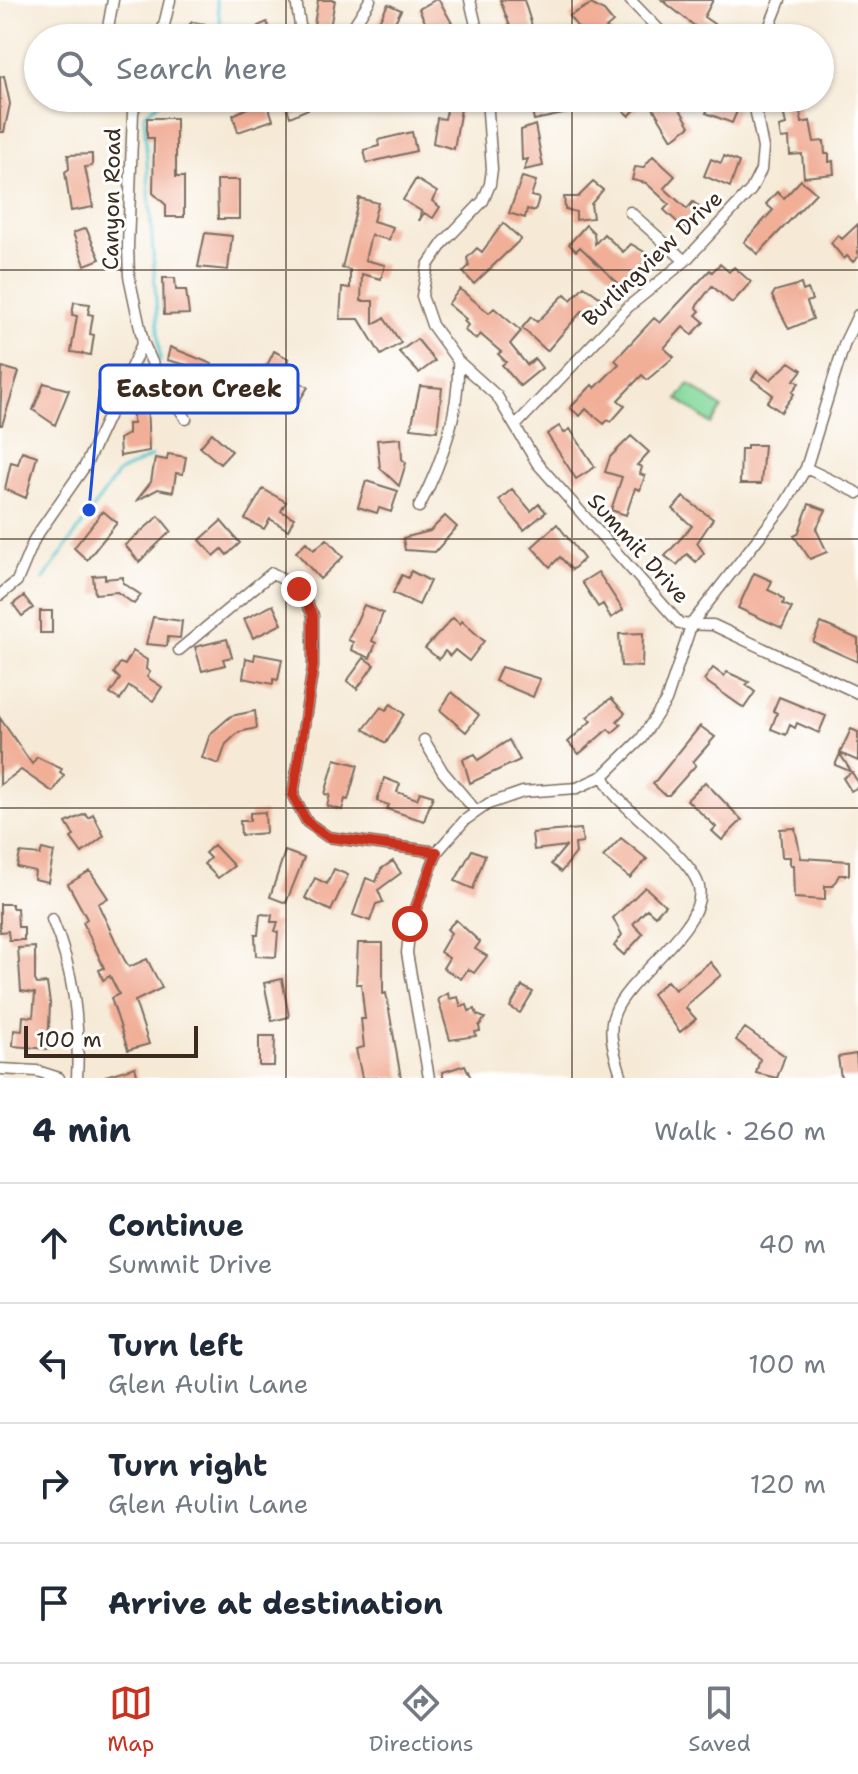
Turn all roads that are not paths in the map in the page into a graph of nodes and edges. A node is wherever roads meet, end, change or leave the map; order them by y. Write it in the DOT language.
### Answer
graph roads {
  1 [pos="113,0"];
  2 [pos="170,0"];
  3 [pos="296,0"];
  4 [pos="370,0"];
  5 [pos="470,0"];
  6 [pos="630,0"];
  7 [pos="780,0"];
  8 [pos="109,24"];
  9 [pos="164,24"];
  10 [pos="300,24"];
  11 [pos="355,24"];
  12 [pos="476,24"];
  13 [pos="653,24"];
  14 [pos="771,24"];
  15 [pos="133,112"];
  16 [pos="488,112"];
  17 [pos="756,112"];
  18 [pos="630,212"];
  19 [pos="685,261"];
  20 [pos="858,315"];
  21 [pos="143,342"];
  22 [pos="458,361"];
  23 [pos="186,419"];
  24 [pos="516,425"];
  25 [pos="806,468"];
  26 [pos="858,493"];
  27 [pos="419,507"];
  28 [pos="0,595"];
  29 [pos="692,623"];
  30 [pos="179,650"];
  31 [pos="858,693"];
  32 [pos="424,740"];
  33 [pos="603,776"];
  34 [pos="476,811"];
  35 [pos="437,852"];
  36 [pos="52,919"];
  37 [pos="0,1069"];
  38 [pos="59,1078"];
  39 [pos="77,1078"];
  40 [pos="429,1078"];
  41 [pos="622,1078"];
  1 -- 8 [label="street"];
  2 -- 9 [label="street"];
  3 -- 10 [label="street"];
  4 -- 11 [label="street"];
  5 -- 12 [label="street"];
  6 -- 13 [label="street"];
  7 -- 14 [label="street"];
  15 -- 21 [label="street, Canyon Road"];
  16 -- 22 [label="street, Summit Drive"];
  17 -- 19 [label="street, Burlingview Drive"];
  18 -- 19 [label="street"];
  19 -- 24 [label="street, Burlingview Drive"];
  20 -- 25 [label="street"];
  21 -- 23 [label="street, Canyon Road"];
  21 -- 28 [label="street"];
  22 -- 24 [label="street, Summit Drive"];
  22 -- 27 [label="street"];
  24 -- 29 [label="street, Summit Drive"];
  25 -- 26 [label="street"];
  25 -- 29 [label="street"];
  29 -- 31 [label="street"];
  29 -- 33 [label="street, Summit Drive"];
  30 -- 35 [label="street"];
  32 -- 34 [label="street"];
  33 -- 34 [label="street, Summit Drive"];
  33 -- 41 [label="street"];
  34 -- 35 [label="street, Summit Drive"];
  35 -- 40 [label="street, Summit Drive"];
  36 -- 39 [label="street"];
  37 -- 38 [label="street"];
}
